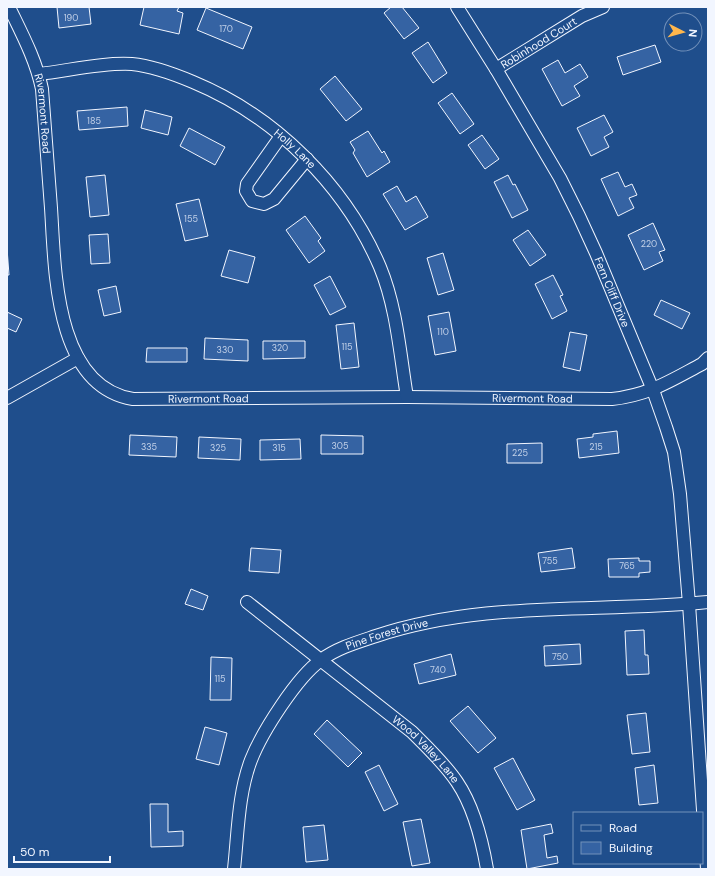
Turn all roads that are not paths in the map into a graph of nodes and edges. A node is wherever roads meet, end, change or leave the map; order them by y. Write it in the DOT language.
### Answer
graph roads {
  1 [pos="9,7"];
  2 [pos="457,7"];
  3 [pos="603,7"];
  4 [pos="496,69"];
  5 [pos="39,74"];
  6 [pos="281,136"];
  7 [pos="307,159"];
  8 [pos="78,358"];
  9 [pos="708,358"];
  10 [pos="653,390"];
  11 [pos="407,397"];
  12 [pos="7,398"];
  13 [pos="248,602"];
  14 [pos="708,602"];
  15 [pos="689,604"];
  16 [pos="321,660"];
  17 [pos="234,869"];
  18 [pos="487,869"];
  19 [pos="707,869"];
  1 -- 5 [label="street, Rivermont Road"];
  2 -- 4 [label="street, Fern Cliff Drive"];
  3 -- 4 [label="street, Robinhood Court"];
  4 -- 10 [label="street, Fern Cliff Drive"];
  5 -- 6 [label="street, Holly Lane"];
  5 -- 8 [label="street, Rivermont Road"];
  6 -- 7 [label="street, Holly Lane"];
  6 -- 7 [label="street"];
  7 -- 11 [label="street, Holly Lane"];
  8 -- 11 [label="street, Rivermont Road"];
  8 -- 12 [label="street"];
  9 -- 10 [label="street, Rivermont Road"];
  10 -- 11 [label="street, Rivermont Road"];
  10 -- 15 [label="street, Fern Cliff Drive"];
  13 -- 16 [label="street, Wood Valley Lane"];
  14 -- 15 [label="street, Pine Forest Drive"];
  15 -- 16 [label="street, Pine Forest Drive"];
  15 -- 19 [label="street"];
  16 -- 17 [label="street, Pine Forest Drive"];
  16 -- 18 [label="street, Wood Valley Lane"];
}
